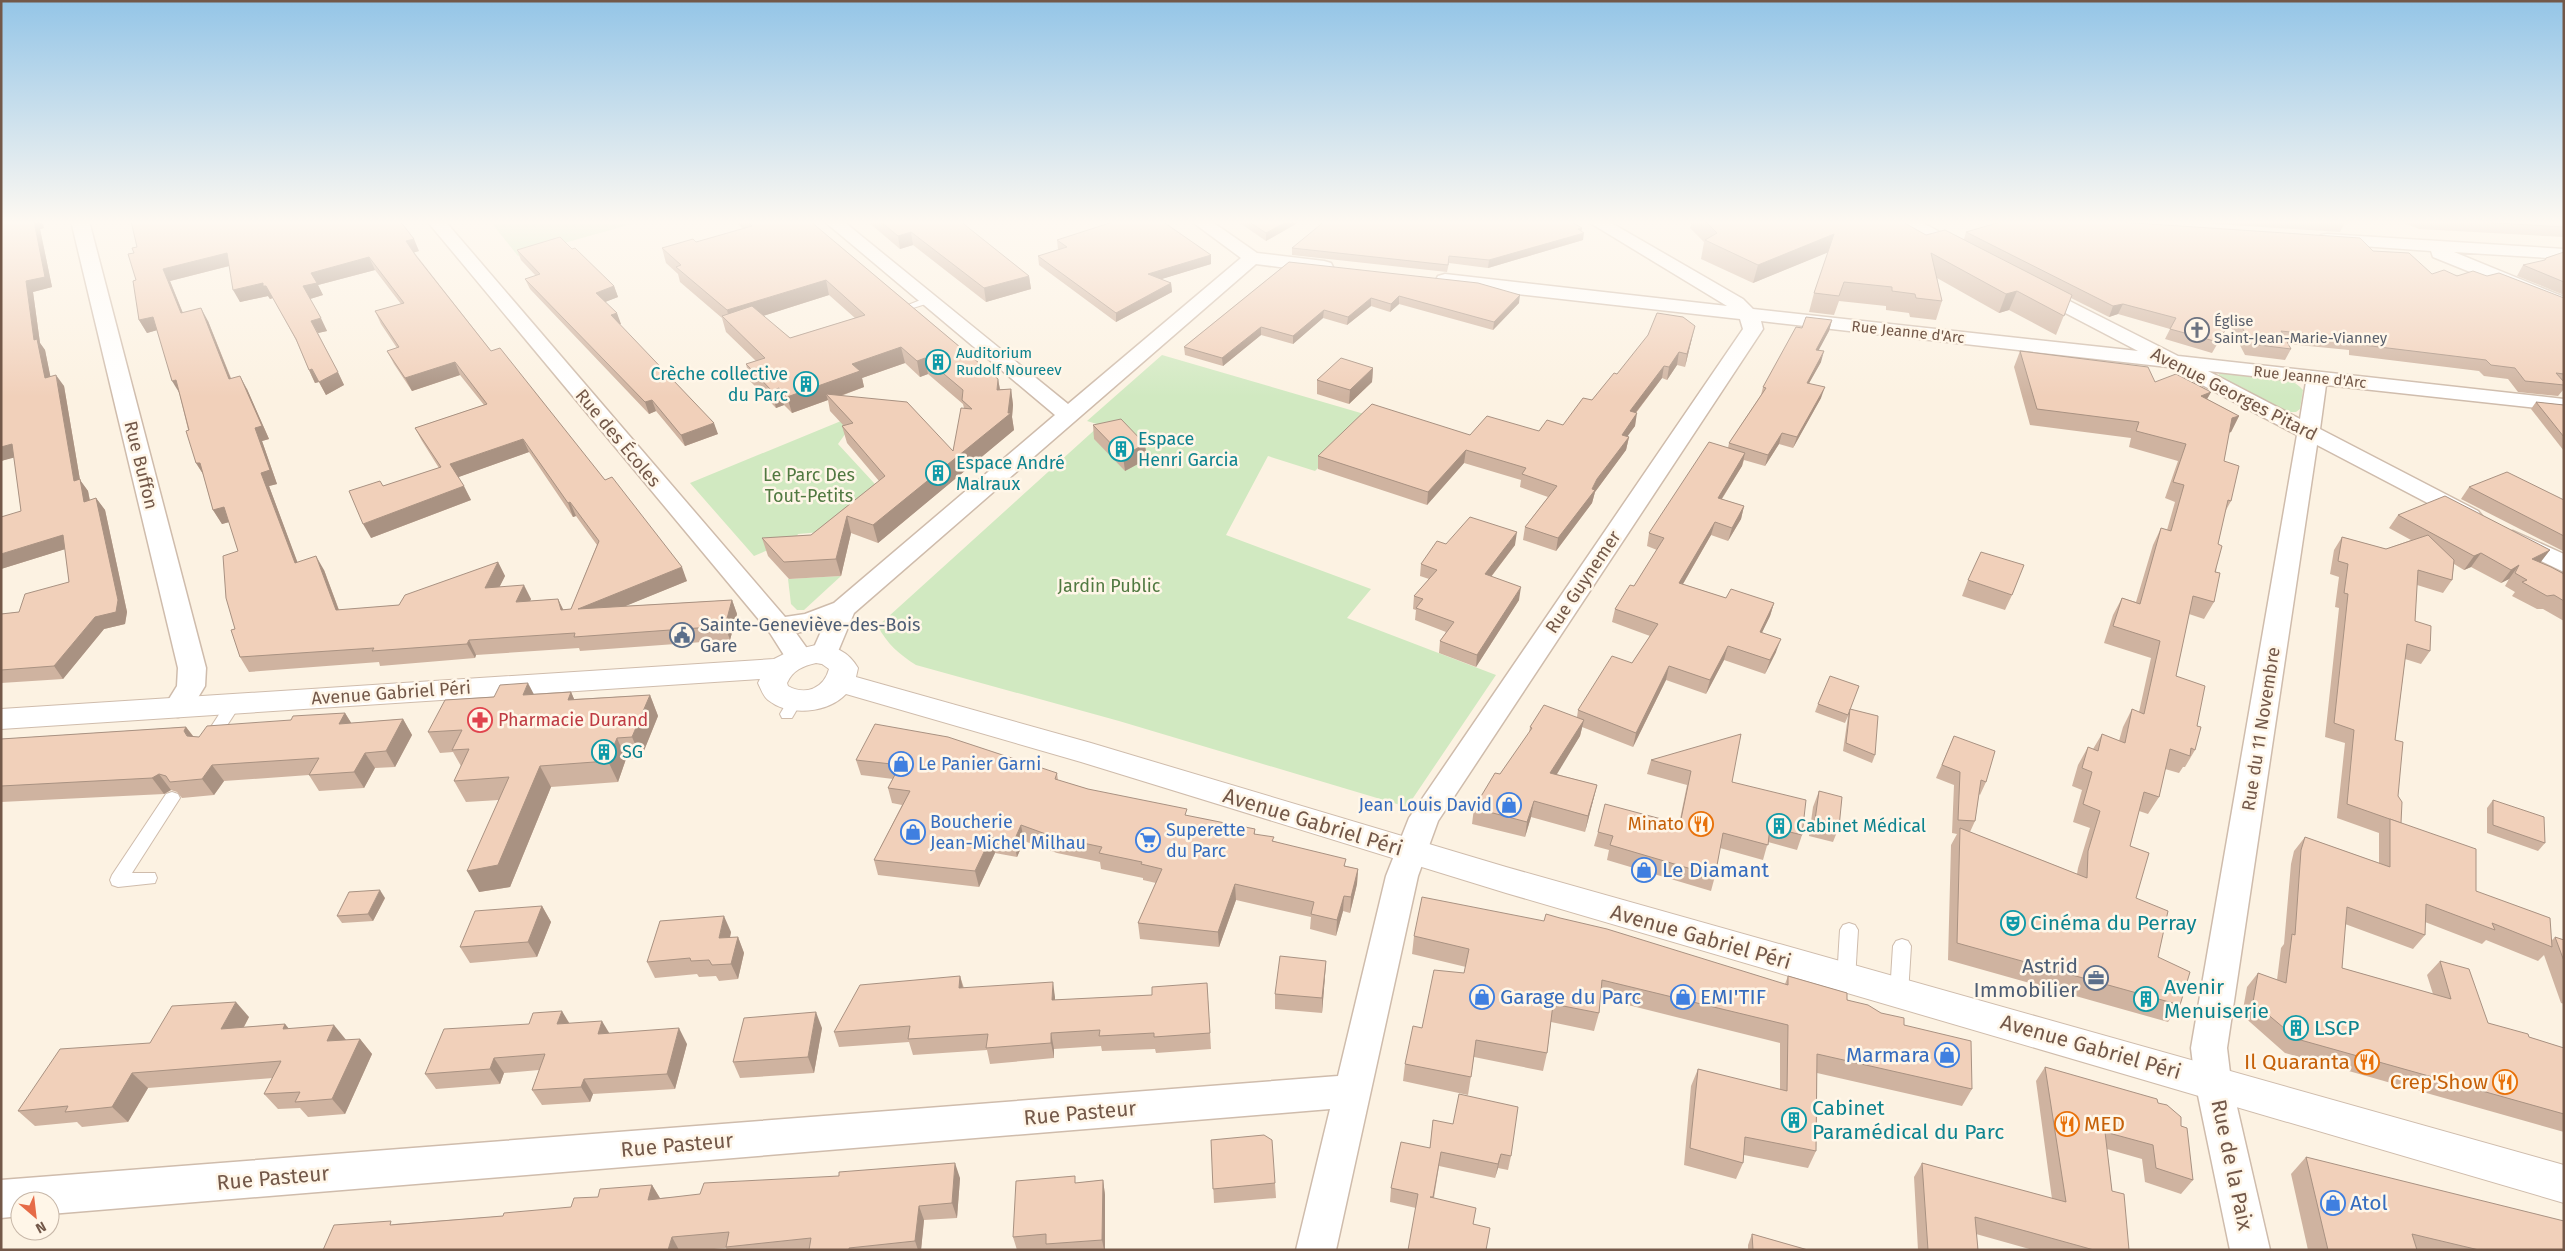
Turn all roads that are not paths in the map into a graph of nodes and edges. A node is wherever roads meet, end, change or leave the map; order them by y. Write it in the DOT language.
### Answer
graph roads {
  1 [pos="95,279"];
  2 [pos="484,279"];
  3 [pos="895,279"];
  4 [pos="1227,279"];
  5 [pos="1440,279"];
  6 [pos="1698,279"];
  7 [pos="2504,279"];
  8 [pos="2017,280"];
  9 [pos="2564,304"];
  10 [pos="1750,314"];
  11 [pos="2170,361"];
  12 [pos="2317,378"];
  13 [pos="2564,405"];
  14 [pos="1068,415"];
  15 [pos="2308,432"];
  16 [pos="2564,564"];
  17 [pos="843,609"];
  18 [pos="779,627"];
  19 [pos="801,660"];
  20 [pos="840,684"];
  21 [pos="234,704"];
  22 [pos="178,707"];
  23 [pos="1,719"];
  24 [pos="205,747"];
  25 [pos="172,798"];
  26 [pos="1412,852"];
  27 [pos="149,878"];
  28 [pos="1849,930"];
  29 [pos="1902,946"];
  30 [pos="1846,979"];
  31 [pos="1899,994"];
  32 [pos="2213,1081"];
  33 [pos="1352,1091"];
  34 [pos="2564,1184"];
  35 [pos="1,1199"];
  36 [pos="1316,1250"];
  37 [pos="2250,1250"];
  1 -- 22 [label="street, Rue Buffon"];
  2 -- 18 [label="street, Rue des Écoles"];
  3 -- 14 [label="street"];
  4 -- 14 [label="street"];
  5 -- 10 [label="street, Rue Jeanne d'Arc"];
  6 -- 10 [label="street"];
  7 -- 9 [label="street"];
  8 -- 11 [label="street, Avenue Georges Pitard"];
  10 -- 11 [label="street, Rue Jeanne d'Arc"];
  10 -- 26 [label="street, Rue Guynemer"];
  11 -- 12 [label="street, Rue Jeanne d'Arc"];
  11 -- 15 [label="street, Avenue Georges Pitard"];
  12 -- 13 [label="street, Rue Jeanne d'Arc"];
  12 -- 15 [label="street, Rue du 11 Novembre"];
  14 -- 17 [label="street"];
  15 -- 16 [label="street, Avenue Georges Pitard"];
  15 -- 32 [label="street, Rue du 11 Novembre"];
  17 -- 18 [label="street"];
  17 -- 19 [label="street"];
  18 -- 19 [label="street, Rue des Écoles"];
  19 -- 20 [label="street"];
  19 -- 20 [label="street"];
  19 -- 21 [label="street, Avenue Gabriel Péri"];
  20 -- 26 [label="street, Avenue Gabriel Péri"];
  21 -- 22 [label="street, Avenue Gabriel Péri"];
  21 -- 24 [label="lane"];
  22 -- 23 [label="street, Avenue Gabriel Péri"];
  25 -- 27 [label="lane"];
  26 -- 30 [label="street, Avenue Gabriel Péri"];
  26 -- 33 [label="street, Rue Guynemer"];
  28 -- 30 [label="lane"];
  29 -- 31 [label="lane"];
  30 -- 31 [label="street, Avenue Gabriel Péri"];
  31 -- 32 [label="street, Avenue Gabriel Péri"];
  32 -- 34 [label="street, Avenue Gabriel Péri"];
  32 -- 37 [label="street, Rue de la Paix"];
  33 -- 35 [label="street, Rue Pasteur"];
  33 -- 36 [label="street, Rue Guynemer"];
}
